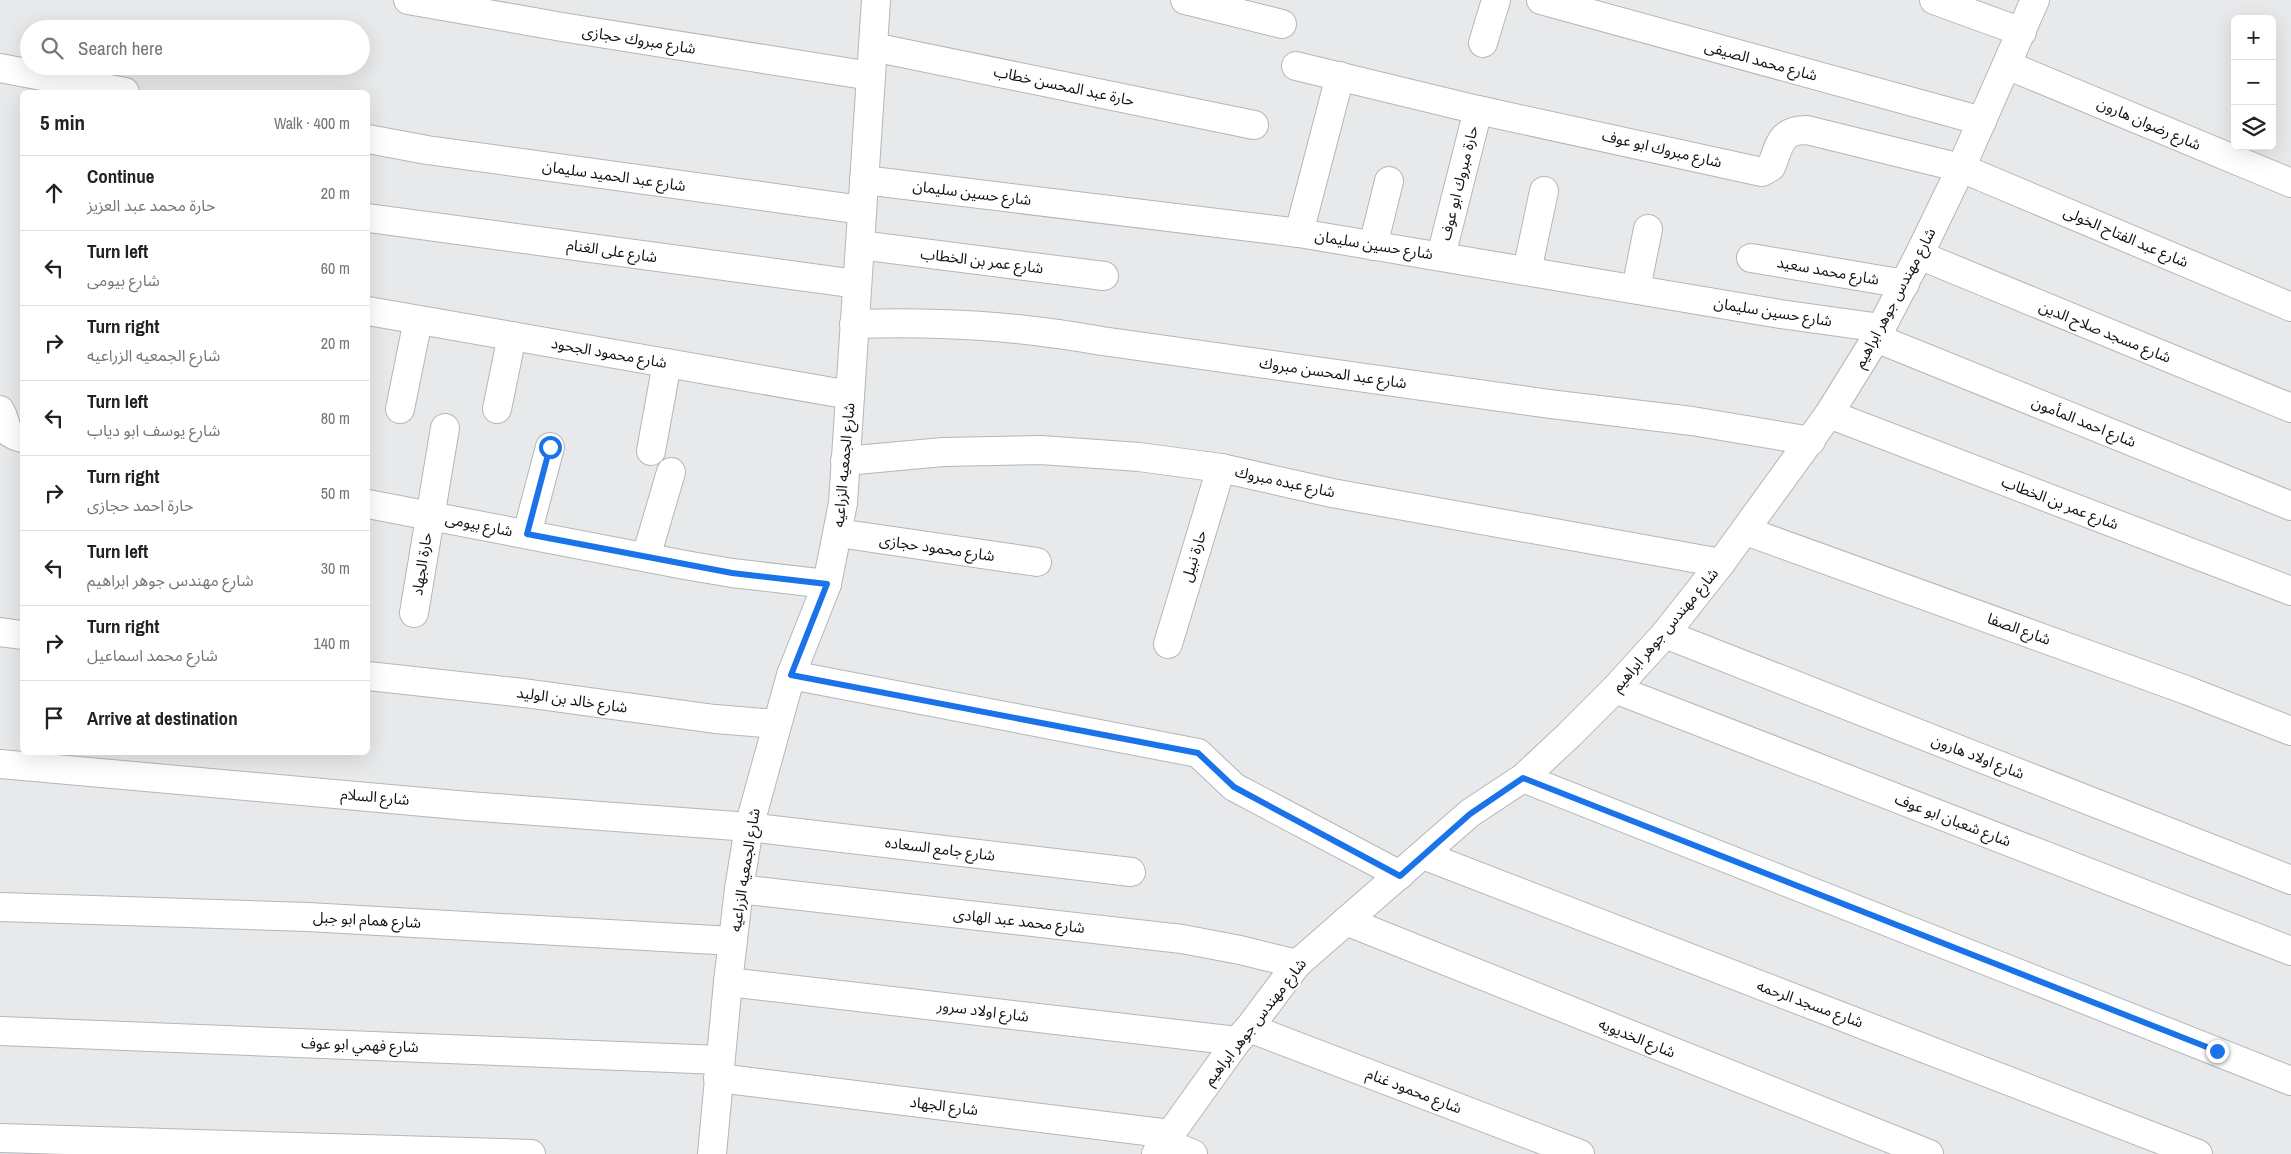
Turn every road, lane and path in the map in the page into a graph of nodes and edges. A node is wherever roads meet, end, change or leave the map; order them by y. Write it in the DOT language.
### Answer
graph roads {
  1 [pos="408,0"];
  2 [pos="876,0"];
  3 [pos="1185,0"];
  4 [pos="1496,0"];
  5 [pos="1541,0"];
  6 [pos="1934,0"];
  7 [pos="2036,0"];
  8 [pos="1282,24"];
  9 [pos="2022,32"];
  10 [pos="1483,43"];
  11 [pos="873,48"];
  12 [pos="2007,65"];
  13 [pos="1296,66"];
  14 [pos="0,68"];
  15 [pos="20,72"];
  16 [pos="36,75"];
  17 [pos="871,76"];
  18 [pos="1340,76"];
  19 [pos="115,90"];
  20 [pos="1478,110"];
  21 [pos="1982,121"];
  22 [pos="1254,126"];
  23 [pos="370,139"];
  24 [pos="1961,168"];
  25 [pos="864,180"];
  26 [pos="1388,181"];
  27 [pos="2291,183"];
  28 [pos="1544,191"];
  29 [pos="862,210"];
  30 [pos="370,218"];
  31 [pos="1648,229"];
  32 [pos="1299,233"];
  33 [pos="860,245"];
  34 [pos="1373,246"];
  35 [pos="1919,255"];
  36 [pos="1441,256"];
  37 [pos="1751,258"];
  38 [pos="1527,271"];
  39 [pos="1104,276"];
  40 [pos="857,284"];
  41 [pos="1905,284"];
  42 [pos="1636,289"];
  43 [pos="2291,306"];
  44 [pos="370,311"];
  45 [pos="418,320"];
  46 [pos="854,324"];
  47 [pos="1879,333"];
  48 [pos="512,336"];
  49 [pos="667,363"];
  50 [pos="850,395"];
  51 [pos="2290,405"];
  52 [pos="400,409"];
  53 [pos="497,409"];
  54 [pos="0,410"];
  55 [pos="1829,414"];
  56 [pos="446,428"];
  57 [pos="20,437"];
  58 [pos="1811,441"];
  59 [pos="550,447"];
  60 [pos="651,451"];
  61 [pos="845,461"];
  62 [pos="1221,468"];
  63 [pos="671,472"];
  64 [pos="370,504"];
  65 [pos="2291,506"];
  66 [pos="430,516"];
  67 [pos="1746,531"];
  68 [pos="838,533"];
  69 [pos="527,534"];
  70 [pos="646,557"];
  71 [pos="1037,562"];
  72 [pos="1721,563"];
  73 [pos="827,584"];
  74 [pos="2291,591"];
  75 [pos="414,613"];
  76 [pos="0,632"];
  77 [pos="1665,634"];
  78 [pos="20,635"];
  79 [pos="1168,644"];
  80 [pos="791,675"];
  81 [pos="370,676"];
  82 [pos="1615,689"];
  83 [pos="777,724"];
  84 [pos="2291,731"];
  85 [pos="0,764"];
  86 [pos="1523,778"];
  87 [pos="749,827"];
  88 [pos="1423,855"];
  89 [pos="1131,872"];
  90 [pos="1400,876"];
  91 [pos="2291,880"];
  92 [pos="739,888"];
  93 [pos="0,908"];
  94 [pos="1346,921"];
  95 [pos="733,941"];
  96 [pos="2291,951"];
  97 [pos="1297,964"];
  98 [pos="728,982"];
  99 [pos="0,1031"];
  100 [pos="1243,1034"];
  101 [pos="719,1069"];
  102 [pos="2291,1081"];
  103 [pos="0,1138"];
  104 [pos="1163,1143"];
  105 [pos="145,1148"];
  106 [pos="531,1154"];
  107 [pos="712,1154"];
  108 [pos="1194,1154"];
  109 [pos="1580,1154"];
  110 [pos="1929,1154"];
  111 [pos="2198,1154"];
  1 -- 17 [label="street, شارع مبروك حجازى"];
  2 -- 11 [label="street, شارع الجمعيه الزراعيه"];
  3 -- 8 [label="street"];
  4 -- 10 [label="street"];
  5 -- 21 [label="street, شارع محمد الصيفى"];
  6 -- 9 [label="street"];
  7 -- 9 [label="street, شارع مهندس جوهر ابراهيم"];
  9 -- 12 [label="street, شارع مهندس جوهر ابراهيم"];
  11 -- 17 [label="street, شارع الجمعيه الزراعيه"];
  11 -- 22 [label="street, حارة عبد المحسن خطاب"];
  12 -- 21 [label="street, شارع مهندس جوهر ابراهيم"];
  12 -- 27 [label="street, شارع رضوان هارون"];
  13 -- 18 [label="street, شارع مبروك ابو عوف"];
  14 -- 15 [label="street"];
  16 -- 19 [label="street"];
  17 -- 25 [label="street, شارع الجمعيه الزراعيه"];
  18 -- 20 [label="street, شارع مبروك ابو عوف"];
  18 -- 32 [label="street"];
  20 -- 24 [label="street, شارع مبروك ابو عوف"];
  20 -- 36 [label="street, حارة مبروك ابو عوف"];
  21 -- 24 [label="street, شارع مهندس جوهر ابراهيم"];
  23 -- 29 [label="street, شارع عبد الحميد سليمان"];
  24 -- 35 [label="street, شارع مهندس جوهر ابراهيم"];
  24 -- 43 [label="street, شارع عبد الفتاح الخولى"];
  25 -- 29 [label="street, شارع الجمعيه الزراعيه"];
  25 -- 32 [label="street, شارع حسين سليمان"];
  26 -- 34 [label="street"];
  28 -- 38 [label="street"];
  29 -- 33 [label="street, شارع الجمعيه الزراعيه"];
  30 -- 40 [label="street, شارع على الغنام"];
  31 -- 42 [label="street"];
  32 -- 34 [label="street, شارع حسين سليمان"];
  33 -- 39 [label="street, شارع عمر بن الخطاب"];
  33 -- 40 [label="street, شارع الجمعيه الزراعيه"];
  34 -- 36 [label="street, شارع حسين سليمان"];
  35 -- 41 [label="street, شارع مهندس جوهر ابراهيم"];
  35 -- 51 [label="street, شارع مسجد صلاح الدين"];
  36 -- 38 [label="street, شارع حسين سليمان"];
  37 -- 41 [label="street, شارع محمد سعيد"];
  38 -- 42 [label="street, شارع حسين سليمان"];
  40 -- 46 [label="street, شارع الجمعيه الزراعيه"];
  41 -- 47 [label="street, شارع مهندس جوهر ابراهيم"];
  42 -- 47 [label="street, شارع حسين سليمان"];
  44 -- 45 [label="street, شارع محمود الجحود"];
  45 -- 48 [label="street, شارع محمود الجحود"];
  45 -- 52 [label="street"];
  46 -- 50 [label="street, شارع الجمعيه الزراعيه"];
  46 -- 58 [label="street, شارع عبد المحسن مبروك"];
  47 -- 55 [label="street, شارع مهندس جوهر ابراهيم"];
  47 -- 65 [label="street, شارع احمد المأمون"];
  48 -- 49 [label="street, شارع محمود الجحود"];
  48 -- 53 [label="street"];
  49 -- 50 [label="street, شارع محمود الجحود"];
  49 -- 60 [label="street"];
  50 -- 61 [label="street, شارع الجمعيه الزراعيه"];
  54 -- 57 [label="street"];
  55 -- 58 [label="street, شارع مهندس جوهر ابراهيم"];
  55 -- 74 [label="street, شارع عمر بن الخطاب"];
  56 -- 66 [label="street, حارة الجهاد"];
  58 -- 67 [label="street, شارع مهندس جوهر ابراهيم"];
  59 -- 69 [label="street"];
  61 -- 62 [label="street, شارع عبده مبروك"];
  61 -- 68 [label="street, شارع الجمعيه الزراعيه"];
  62 -- 72 [label="street, شارع عبده مبروك"];
  62 -- 79 [label="street, حارة نبيل"];
  63 -- 70 [label="street"];
  64 -- 66 [label="street, شارع بيومى"];
  66 -- 69 [label="street, شارع بيومى"];
  66 -- 75 [label="street, حارة الجهاد"];
  67 -- 72 [label="street, شارع مهندس جوهر ابراهيم"];
  67 -- 84 [label="street, شارع الصفا"];
  68 -- 71 [label="street, شارع محمود حجازى"];
  68 -- 73 [label="street, شارع الجمعيه الزراعيه"];
  69 -- 70 [label="street, شارع بيومى"];
  70 -- 73 [label="street, شارع بيومى"];
  72 -- 77 [label="street, شارع مهندس جوهر ابراهيم"];
  73 -- 80 [label="street, شارع الجمعيه الزراعيه"];
  76 -- 78 [label="street"];
  77 -- 82 [label="street, شارع مهندس جوهر ابراهيم"];
  77 -- 91 [label="street, شارع اولاد هارون"];
  80 -- 83 [label="street, شارع الجمعيه الزراعيه"];
  80 -- 90 [label="street"];
  81 -- 83 [label="street, شارع خالد بن الوليد"];
  82 -- 86 [label="street, شارع مهندس جوهر ابراهيم"];
  82 -- 96 [label="street, شارع شعبان ابو عوف"];
  83 -- 87 [label="street, شارع الجمعيه الزراعيه"];
  85 -- 87 [label="street, شارع السلام"];
  86 -- 88 [label="street, شارع مهندس جوهر ابراهيم"];
  86 -- 102 [label="street"];
  87 -- 89 [label="street, شارع جامع السعاده"];
  87 -- 92 [label="street, شارع الجمعيه الزراعيه"];
  88 -- 90 [label="street, شارع مهندس جوهر ابراهيم"];
  88 -- 111 [label="street, شارع مسجد الرحمه"];
  90 -- 94 [label="street, شارع مهندس جوهر ابراهيم"];
  92 -- 95 [label="street, شارع الجمعيه الزراعيه"];
  92 -- 97 [label="street, شارع محمد عبد الهادى"];
  93 -- 95 [label="street, شارع همام ابو جبل"];
  94 -- 97 [label="street, شارع مهندس جوهر ابراهيم"];
  94 -- 110 [label="street, شارع الخديويه"];
  95 -- 98 [label="street, شارع الجمعيه الزراعيه"];
  97 -- 100 [label="street, شارع مهندس جوهر ابراهيم"];
  98 -- 100 [label="street, شارع اولاد سرور"];
  98 -- 101 [label="street, شارع الجمعيه الزراعيه"];
  99 -- 101 [label="street, شارع فهمي ابو عوف"];
  100 -- 104 [label="street, شارع مهندس جوهر ابراهيم"];
  100 -- 109 [label="street, شارع محمود غنام"];
  101 -- 104 [label="street, شارع الجهاد"];
  101 -- 107 [label="street, شارع الجمعيه الزراعيه"];
  103 -- 105 [label="street"];
  104 -- 108 [label="street, شارع الجهاد"];
  105 -- 106 [label="street"];
}
